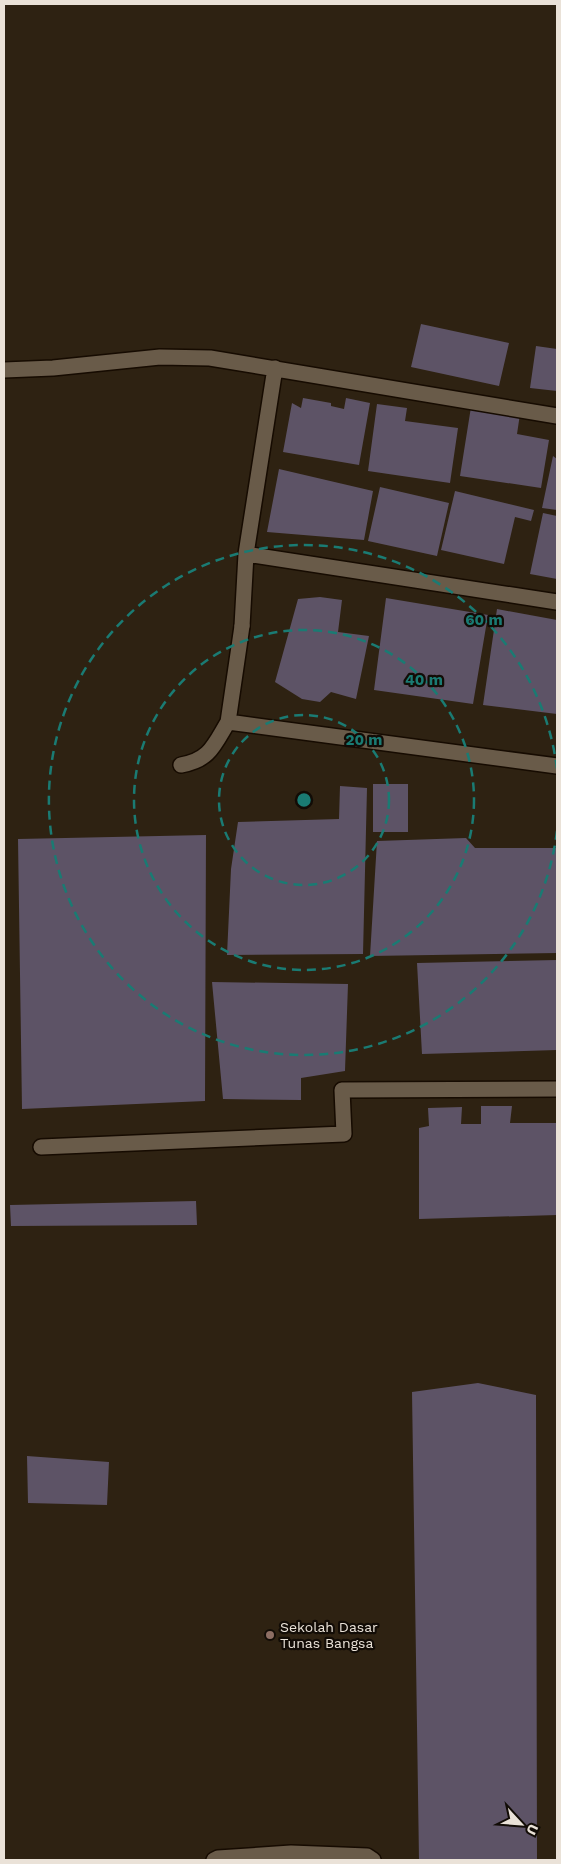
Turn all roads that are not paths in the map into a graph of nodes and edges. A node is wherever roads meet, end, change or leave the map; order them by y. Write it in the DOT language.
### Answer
graph roads {
  1 [pos="275,368"];
  2 [pos="4,370"];
  3 [pos="557,416"];
  4 [pos="246,554"];
  5 [pos="557,602"];
  6 [pos="228,722"];
  7 [pos="181,765"];
  8 [pos="557,766"];
  9 [pos="557,1089"];
  10 [pos="41,1147"];
  11 [pos="214,1860"];
  12 [pos="373,1860"];
  1 -- 2 [label="street"];
  1 -- 3 [label="street"];
  1 -- 4 [label="street"];
  4 -- 5 [label="street"];
  4 -- 6 [label="street"];
  6 -- 7 [label="street"];
  6 -- 8 [label="street"];
  9 -- 10 [label="street"];
  11 -- 12 [label="street"];
}
